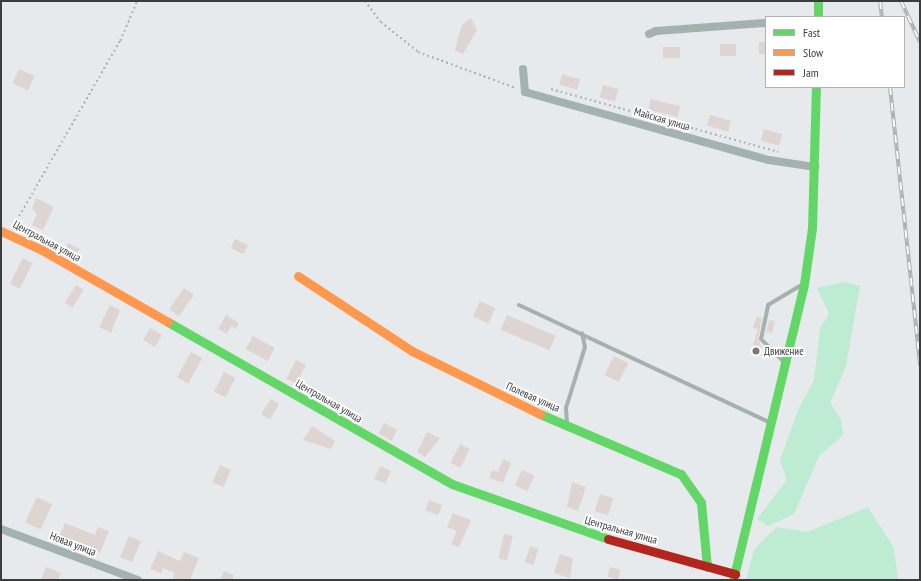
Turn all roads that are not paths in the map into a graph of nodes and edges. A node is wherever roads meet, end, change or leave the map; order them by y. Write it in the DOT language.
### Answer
graph roads {
  1 [pos="818,1"];
  2 [pos="828,1"];
  3 [pos="818,16"];
  4 [pos="765,24"];
  5 [pos="649,34"];
  6 [pos="523,69"];
  7 [pos="816,88"];
  8 [pos="815,167"];
  9 [pos="5,232"];
  10 [pos="298,276"];
  11 [pos="804,284"];
  12 [pos="519,305"];
  13 [pos="582,333"];
  14 [pos="786,364"];
  15 [pos="771,423"];
  16 [pos="567,425"];
  17 [pos="1,529"];
  18 [pos="707,567"];
  19 [pos="734,577"];
  20 [pos="138,580"];
  1 -- 2 [label="street"];
  1 -- 3 [label="street"];
  4 -- 5 [label="street"];
  6 -- 8 [label="street, Майская улица"];
  7 -- 8 [label="street"];
  8 -- 11 [label="street"];
  9 -- 18 [label="street, Центральная улица"];
  10 -- 16 [label="street, Полевая улица"];
  11 -- 14 [label="street"];
  11 -- 14 [label="lane"];
  12 -- 13 [label="lane"];
  13 -- 15 [label="lane"];
  13 -- 16 [label="lane"];
  14 -- 15 [label="street"];
  15 -- 19 [label="street"];
  16 -- 18 [label="street, Полевая улица"];
  17 -- 20 [label="street, Новая улица"];
  18 -- 19 [label="street, Центральная улица"];
}
